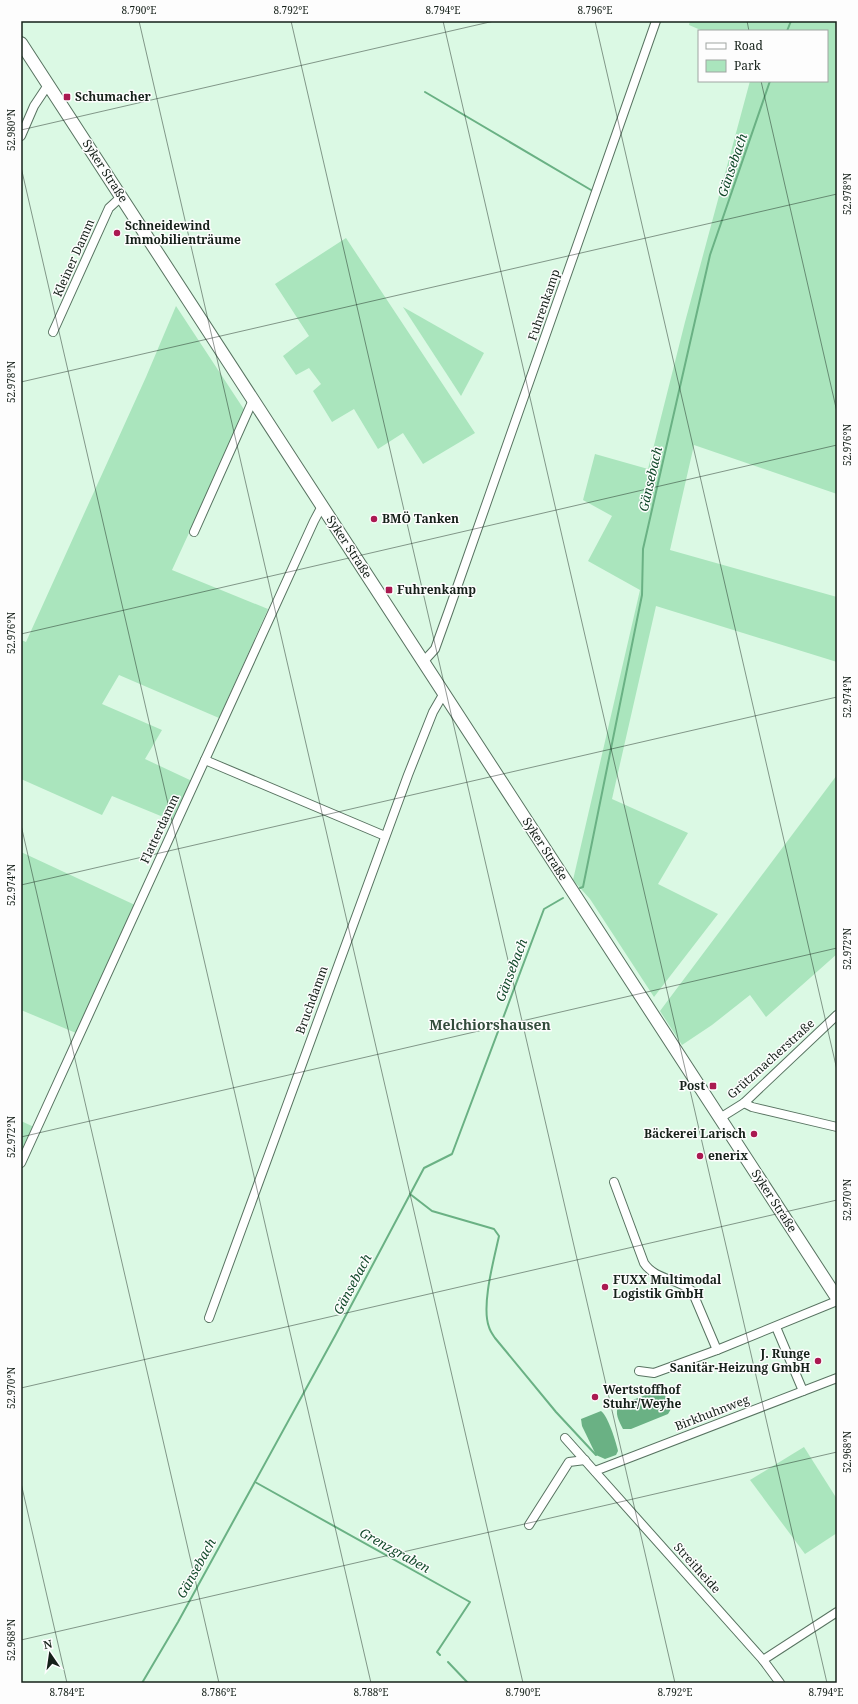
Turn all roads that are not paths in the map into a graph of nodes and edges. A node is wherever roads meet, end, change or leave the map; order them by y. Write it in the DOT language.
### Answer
graph roads {
  1 [pos="656,21"];
  2 [pos="21,43"];
  3 [pos="48,84"];
  4 [pos="21,136"];
  5 [pos="121,197"];
  6 [pos="53,332"];
  7 [pos="254,400"];
  8 [pos="322,506"];
  9 [pos="194,532"];
  10 [pos="424,661"];
  11 [pos="444,693"];
  12 [pos="205,760"];
  13 [pos="385,836"];
  14 [pos="837,1015"];
  15 [pos="744,1103"];
  16 [pos="720,1118"];
  17 [pos="837,1127"];
  18 [pos="21,1163"];
  19 [pos="614,1182"];
  20 [pos="837,1298"];
  21 [pos="837,1301"];
  22 [pos="210,1318"];
  23 [pos="776,1327"];
  24 [pos="717,1350"];
  25 [pos="639,1371"];
  26 [pos="837,1378"];
  27 [pos="803,1391"];
  28 [pos="565,1438"];
  29 [pos="585,1460"];
  30 [pos="595,1470"];
  31 [pos="529,1525"];
  32 [pos="837,1612"];
  33 [pos="763,1660"];
  34 [pos="780,1683"];
  1 -- 10 [label="street, Fuhrenkamp"];
  2 -- 3 [label="main road, Syker Straße"];
  3 -- 4 [label="street"];
  3 -- 5 [label="main road, Syker Straße"];
  5 -- 6 [label="street, Kleiner Damm"];
  5 -- 7 [label="main road, Syker Straße"];
  7 -- 8 [label="main road, Syker Straße"];
  7 -- 9 [label="street"];
  8 -- 10 [label="main road, Syker Straße"];
  8 -- 12 [label="street, Flatterdamm"];
  10 -- 11 [label="main road, Syker Straße"];
  11 -- 13 [label="street, Bruchdamm"];
  11 -- 16 [label="main road, Syker Straße"];
  12 -- 13 [label="street"];
  12 -- 18 [label="street, Flatterdamm"];
  13 -- 22 [label="street, Bruchdamm"];
  14 -- 15 [label="street, Grützmacherstraße"];
  15 -- 16 [label="street, Grützmacherstraße"];
  15 -- 17 [label="street"];
  16 -- 20 [label="main road, Syker Straße"];
  19 -- 24 [label="street"];
  21 -- 23 [label="street"];
  23 -- 24 [label="street"];
  23 -- 27 [label="street"];
  24 -- 25 [label="street"];
  26 -- 27 [label="street, Birkhuhnweg"];
  27 -- 30 [label="street, Birkhuhnweg"];
  28 -- 29 [label="street, Streitheide"];
  29 -- 30 [label="street, Streitheide"];
  29 -- 31 [label="street"];
  30 -- 33 [label="street, Streitheide"];
  32 -- 33 [label="street"];
  33 -- 34 [label="street, Streitheide"];
}
